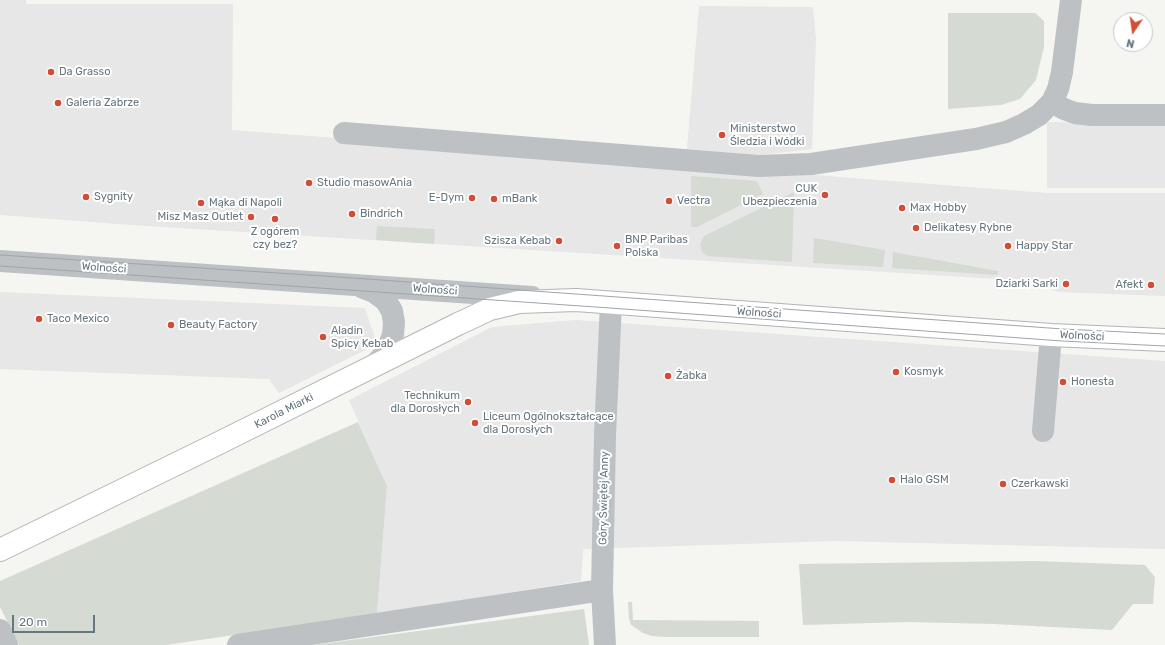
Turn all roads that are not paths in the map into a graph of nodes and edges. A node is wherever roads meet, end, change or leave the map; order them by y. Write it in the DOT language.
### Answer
graph roads {
  1 [pos="1071,0"];
  2 [pos="1052,102"];
  3 [pos="1165,115"];
  4 [pos="344,133"];
  5 [pos="0,261"];
  6 [pos="352,284"];
  7 [pos="576,300"];
  8 [pos="611,303"];
  9 [pos="1051,334"];
  10 [pos="1165,340"];
  11 [pos="373,366"];
  12 [pos="1043,431"];
  13 [pos="0,550"];
  14 [pos="602,590"];
  15 [pos="0,630"];
  16 [pos="7,645"];
  17 [pos="238,645"];
  18 [pos="605,645"];
  1 -- 2 [label="street"];
  2 -- 3 [label="street"];
  2 -- 4 [label="street"];
  5 -- 6 [label="street, Wolności"];
  6 -- 7 [label="street, Wolności"];
  6 -- 11 [label="street, Wolności"];
  7 -- 8 [label="main road, Wolności"];
  7 -- 11 [label="main road, Karola Miarki"];
  8 -- 9 [label="main road, Wolności"];
  8 -- 14 [label="street, Góry Świętej Anny"];
  9 -- 10 [label="main road, Wolności"];
  9 -- 12 [label="street"];
  11 -- 13 [label="main road, Karola Miarki"];
  14 -- 17 [label="street"];
  14 -- 18 [label="street, Góry Świętej Anny"];
  15 -- 16 [label="street"];
}
